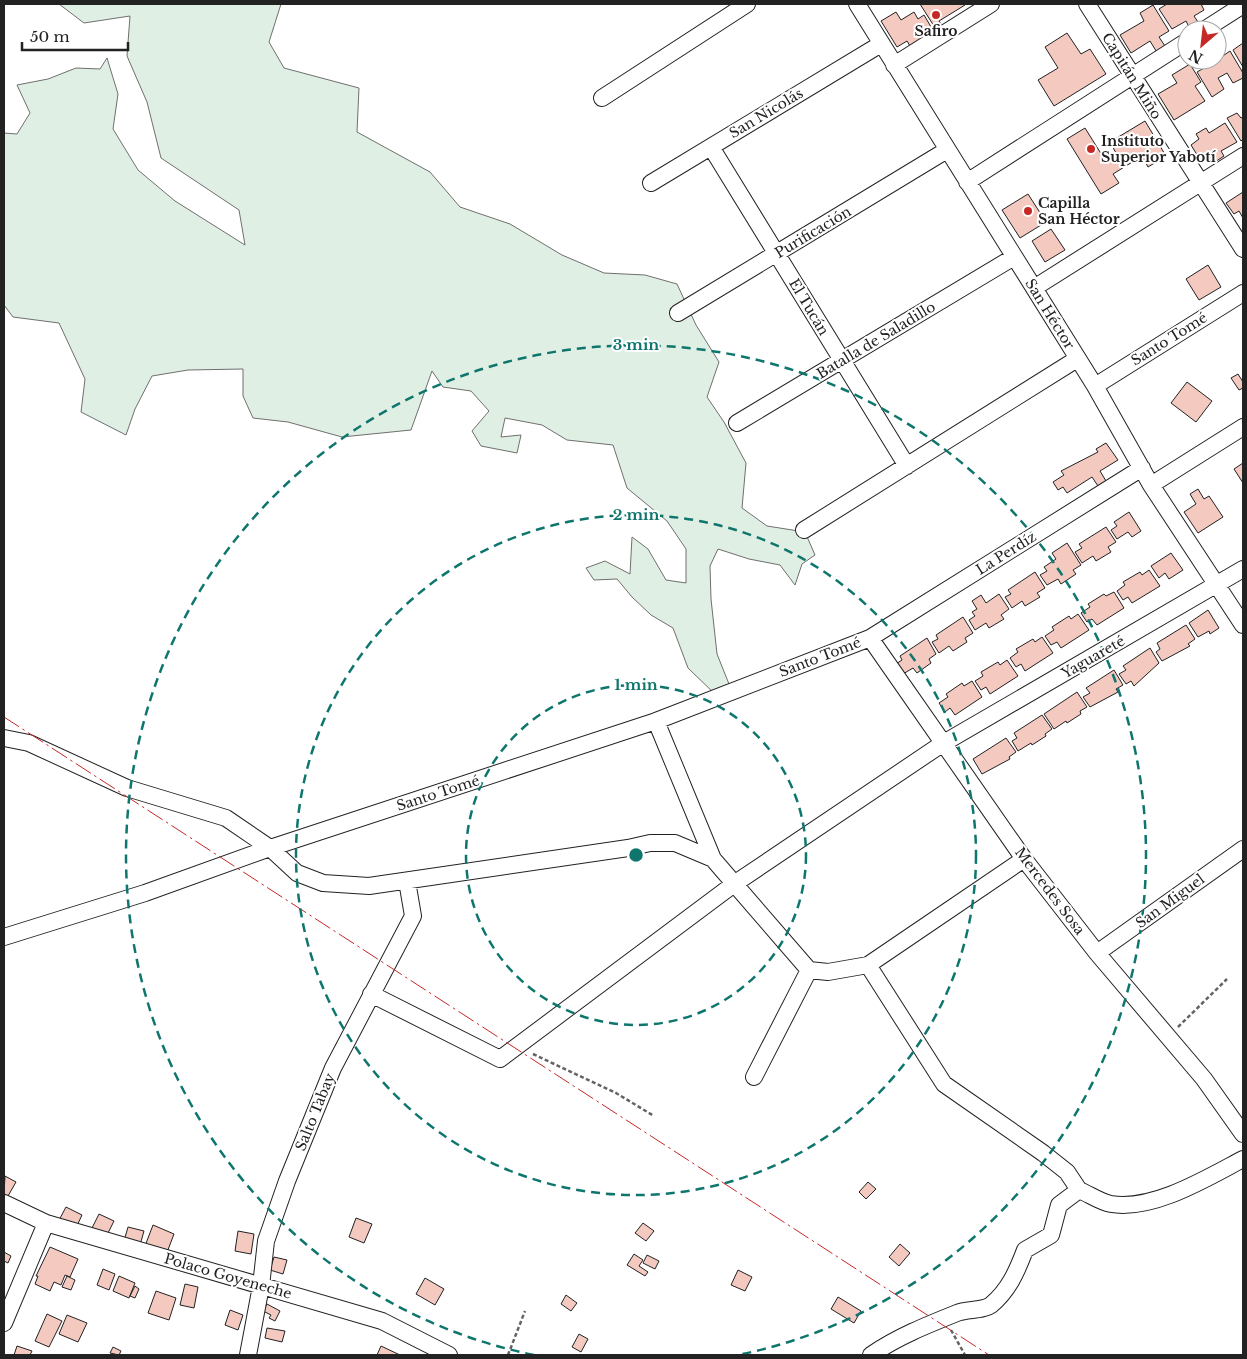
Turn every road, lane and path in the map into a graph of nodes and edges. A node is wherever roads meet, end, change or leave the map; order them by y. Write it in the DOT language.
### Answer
graph roads {
  1 [pos="747,4"];
  2 [pos="857,4"];
  3 [pos="991,4"];
  4 [pos="1087,4"];
  5 [pos="1243,5"];
  6 [pos="1220,20"];
  7 [pos="881,44"];
  8 [pos="1177,47"];
  9 [pos="894,65"];
  10 [pos="1132,76"];
  11 [pos="602,98"];
  12 [pos="711,147"];
  13 [pos="947,150"];
  14 [pos="1243,156"];
  15 [pos="967,182"];
  16 [pos="652,183"];
  17 [pos="1201,183"];
  18 [pos="1243,249"];
  19 [pos="776,254"];
  20 [pos="1014,257"];
  21 [pos="1034,288"];
  22 [pos="1243,292"];
  23 [pos="678,313"];
  24 [pos="1077,359"];
  25 [pos="842,361"];
  26 [pos="1096,386"];
  27 [pos="737,423"];
  28 [pos="1243,427"];
  29 [pos="907,466"];
  30 [pos="1142,468"];
  31 [pos="1151,485"];
  32 [pos="804,530"];
  33 [pos="1243,569"];
  34 [pos="1218,586"];
  35 [pos="1243,625"];
  36 [pos="870,638"];
  37 [pos="656,721"];
  38 [pos="4,738"];
  39 [pos="942,744"];
  40 [pos="270,848"];
  41 [pos="1243,849"];
  42 [pos="1024,858"];
  43 [pos="713,859"];
  44 [pos="407,881"];
  45 [pos="734,884"];
  46 [pos="4,937"];
  47 [pos="1097,953"];
  48 [pos="868,965"];
  49 [pos="810,970"];
  50 [pos="1227,979"];
  51 [pos="371,994"];
  52 [pos="1168,1036"];
  53 [pos="517,1047"];
  54 [pos="754,1077"];
  55 [pos="654,1116"];
  56 [pos="1243,1134"];
  57 [pos="1243,1159"];
  58 [pos="1079,1190"];
  59 [pos="4,1203"];
  60 [pos="46,1223"];
  61 [pos="261,1286"];
  62 [pos="525,1311"];
  63 [pos="945,1319"];
  64 [pos="4,1323"];
  65 [pos="248,1355"];
  66 [pos="449,1355"];
  67 [pos="508,1355"];
  68 [pos="871,1355"];
  69 [pos="965,1355"];
  1 -- 11 [label="street"];
  2 -- 7 [label="street, San Héctor"];
  3 -- 9 [label="street"];
  4 -- 10 [label="street, Capitán Miño"];
  5 -- 6 [label="street"];
  7 -- 9 [label="street, San Héctor"];
  7 -- 12 [label="street, San Nicolás"];
  8 -- 10 [label="street"];
  9 -- 13 [label="street, San Héctor"];
  10 -- 15 [label="street"];
  10 -- 17 [label="street, Capitán Miño"];
  12 -- 16 [label="street, San Nicolás"];
  12 -- 19 [label="street, El Tucán"];
  13 -- 15 [label="street, San Héctor"];
  13 -- 19 [label="street, Purificación"];
  14 -- 17 [label="street"];
  15 -- 20 [label="street, San Héctor"];
  17 -- 18 [label="street, Capitán Miño"];
  17 -- 21 [label="street"];
  19 -- 23 [label="street, Purificación"];
  19 -- 25 [label="street, El Tucán"];
  20 -- 21 [label="street, San Héctor"];
  20 -- 25 [label="street, Batalla de Saladillo"];
  21 -- 24 [label="street, San Héctor"];
  22 -- 26 [label="street, Santo Tomé"];
  24 -- 26 [label="street, San Héctor"];
  24 -- 29 [label="street"];
  25 -- 27 [label="street, Batalla de Saladillo"];
  25 -- 29 [label="street, El Tucán"];
  26 -- 30 [label="street, San Héctor"];
  28 -- 31 [label="street"];
  29 -- 32 [label="street"];
  30 -- 31 [label="street, San Héctor"];
  30 -- 36 [label="street, La Perdíz"];
  31 -- 34 [label="street, San Héctor"];
  33 -- 34 [label="street, Yaguareté"];
  34 -- 35 [label="street, San Héctor"];
  34 -- 39 [label="street, Yaguareté"];
  36 -- 37 [label="street, Santo Tomé"];
  36 -- 39 [label="street, Mercedes Sosa"];
  37 -- 40 [label="street, Santo Tomé"];
  37 -- 43 [label="street"];
  38 -- 40 [label="street"];
  39 -- 42 [label="street, Mercedes Sosa"];
  39 -- 45 [label="street, Yaguareté"];
  40 -- 44 [label="street"];
  40 -- 46 [label="street, Santo Tomé"];
  41 -- 47 [label="street, San Miguel"];
  42 -- 47 [label="street, Mercedes Sosa"];
  42 -- 48 [label="street"];
  43 -- 44 [label="street"];
  43 -- 45 [label="street"];
  44 -- 51 [label="street, Salto Tabay"];
  45 -- 49 [label="street"];
  45 -- 53 [label="street, Yaguareté"];
  47 -- 52 [label="street, Mercedes Sosa"];
  48 -- 49 [label="street"];
  48 -- 58 [label="street"];
  49 -- 54 [label="street"];
  50 -- 52 [label="path"];
  51 -- 53 [label="street, Yaguareté"];
  51 -- 61 [label="street, Salto Tabay"];
  52 -- 56 [label="street, Mercedes Sosa"];
  53 -- 55 [label="path"];
  57 -- 58 [label="street"];
  58 -- 63 [label="street"];
  59 -- 60 [label="street, Polaco Goyeneche"];
  60 -- 61 [label="street, Polaco Goyeneche"];
  60 -- 64 [label="street"];
  61 -- 65 [label="street, Salto Tabay"];
  61 -- 66 [label="street, Polaco Goyeneche"];
  62 -- 67 [label="path"];
  63 -- 68 [label="street"];
  63 -- 69 [label="path"];
}
